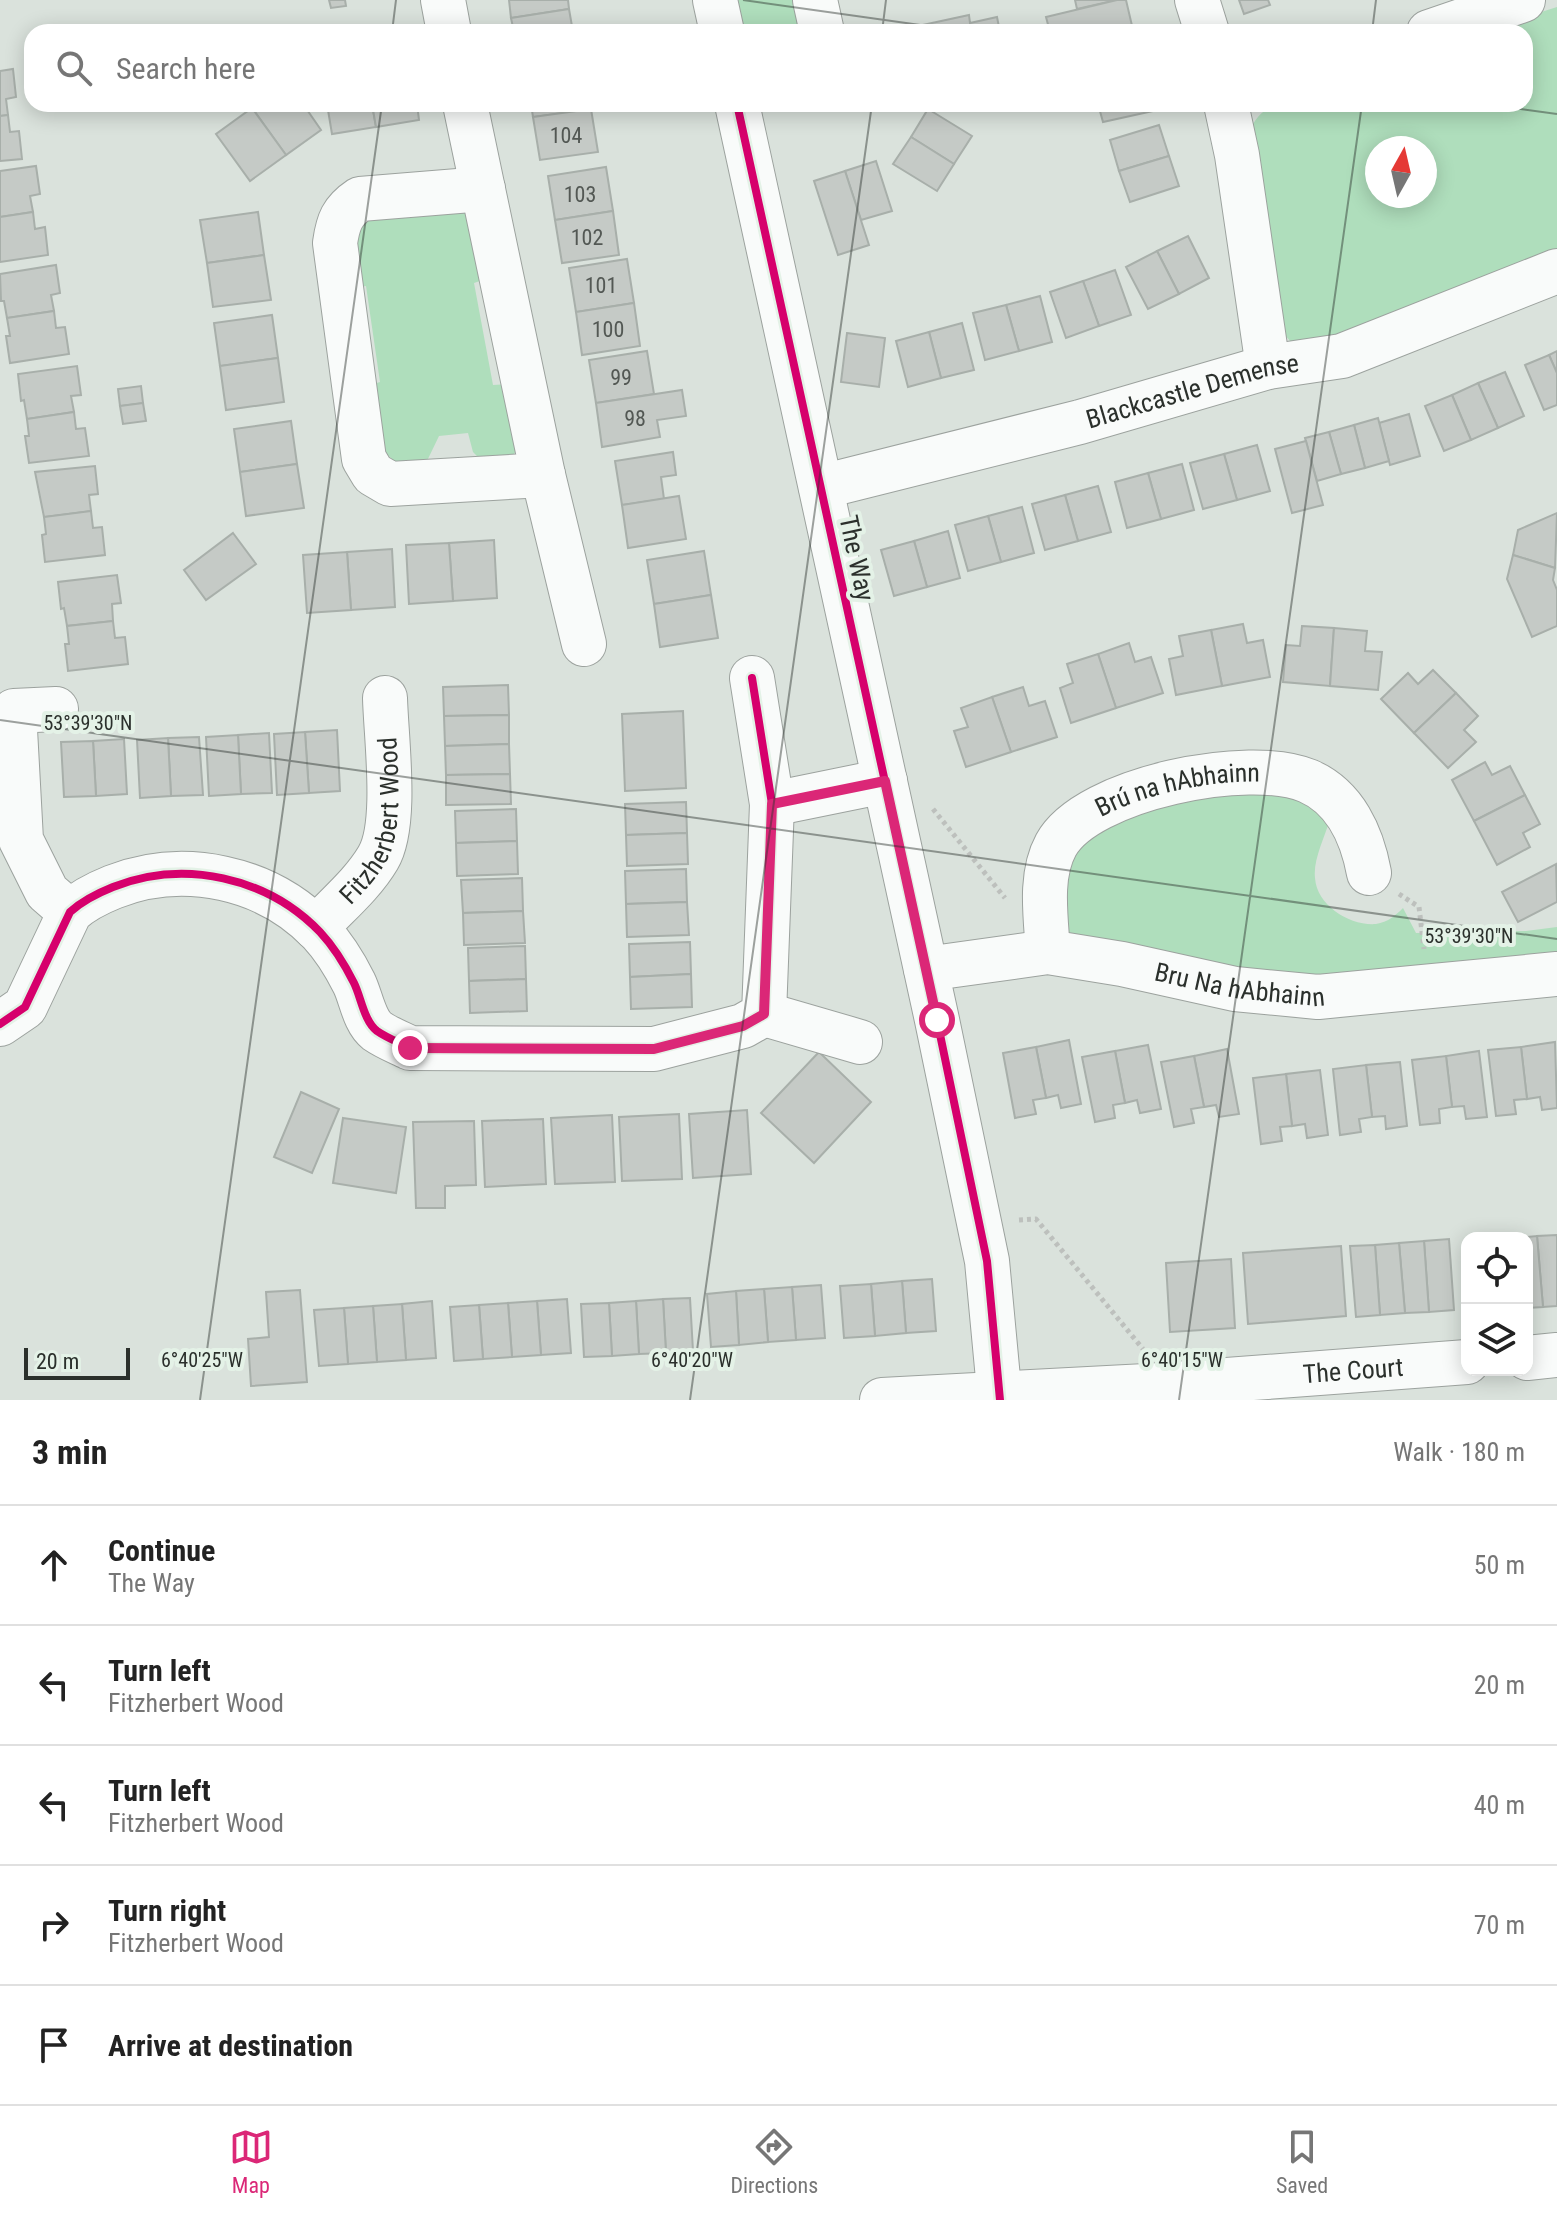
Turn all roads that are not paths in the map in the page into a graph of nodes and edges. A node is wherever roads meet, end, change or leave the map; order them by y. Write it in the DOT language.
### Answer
graph roads {
  1 [pos="443,0"];
  2 [pos="715,0"];
  3 [pos="815,0"];
  4 [pos="1197,0"];
  5 [pos="1523,0"];
  6 [pos="448,24"];
  7 [pos="720,24"];
  8 [pos="820,24"];
  9 [pos="1204,24"];
  10 [pos="1452,24"];
  11 [pos="467,112"];
  12 [pos="739,112"];
  13 [pos="1228,112"];
  14 [pos="483,189"];
  15 [pos="1557,271"];
  16 [pos="1268,367"];
  17 [pos="543,475"];
  18 [pos="821,487"];
  19 [pos="584,644"];
  20 [pos="752,678"];
  21 [pos="385,698"];
  22 [pos="56,709"];
  23 [pos="885,781"];
  24 [pos="772,804"];
  25 [pos="1369,873"];
  26 [pos="70,912"];
  27 [pos="316,928"];
  28 [pos="1048,952"];
  29 [pos="926,969"];
  30 [pos="1557,974"];
  31 [pos="764,1014"];
  32 [pos="0,1024"];
  33 [pos="860,1042"];
  34 [pos="1557,1355"];
  35 [pos="1533,1357"];
  36 [pos="1461,1363"];
  37 [pos="1288,1388"];
  38 [pos="1000,1397"];
  39 [pos="882,1400"];
  1 -- 6 [label="street"];
  2 -- 7 [label="street"];
  3 -- 8 [label="street"];
  4 -- 9 [label="street"];
  5 -- 10 [label="street"];
  11 -- 14 [label="street"];
  12 -- 18 [label="street, The Way"];
  13 -- 16 [label="street"];
  14 -- 17 [label="street"];
  14 -- 17 [label="street"];
  15 -- 16 [label="street, Blackcastle Demense"];
  16 -- 18 [label="street, Blackcastle Demense"];
  17 -- 19 [label="street"];
  18 -- 23 [label="street, The Way"];
  20 -- 24 [label="street"];
  21 -- 27 [label="street, Fitzherbert Wood"];
  22 -- 26 [label="street"];
  23 -- 24 [label="street"];
  23 -- 29 [label="street, The Way"];
  24 -- 31 [label="street"];
  25 -- 28 [label="street, Brú na hAbhainn"];
  26 -- 27 [label="street, Fitzherbert Wood"];
  26 -- 32 [label="street"];
  27 -- 31 [label="street, Fitzherbert Wood"];
  28 -- 29 [label="street, Bru Na hAbhainn"];
  28 -- 30 [label="street, Bru Na hAbhainn"];
  29 -- 38 [label="street, The Way"];
  31 -- 33 [label="street"];
  34 -- 35 [label="street"];
  36 -- 37 [label="street, The Court"];
  37 -- 38 [label="street, The Court"];
  38 -- 39 [label="street, The Court"];
}
